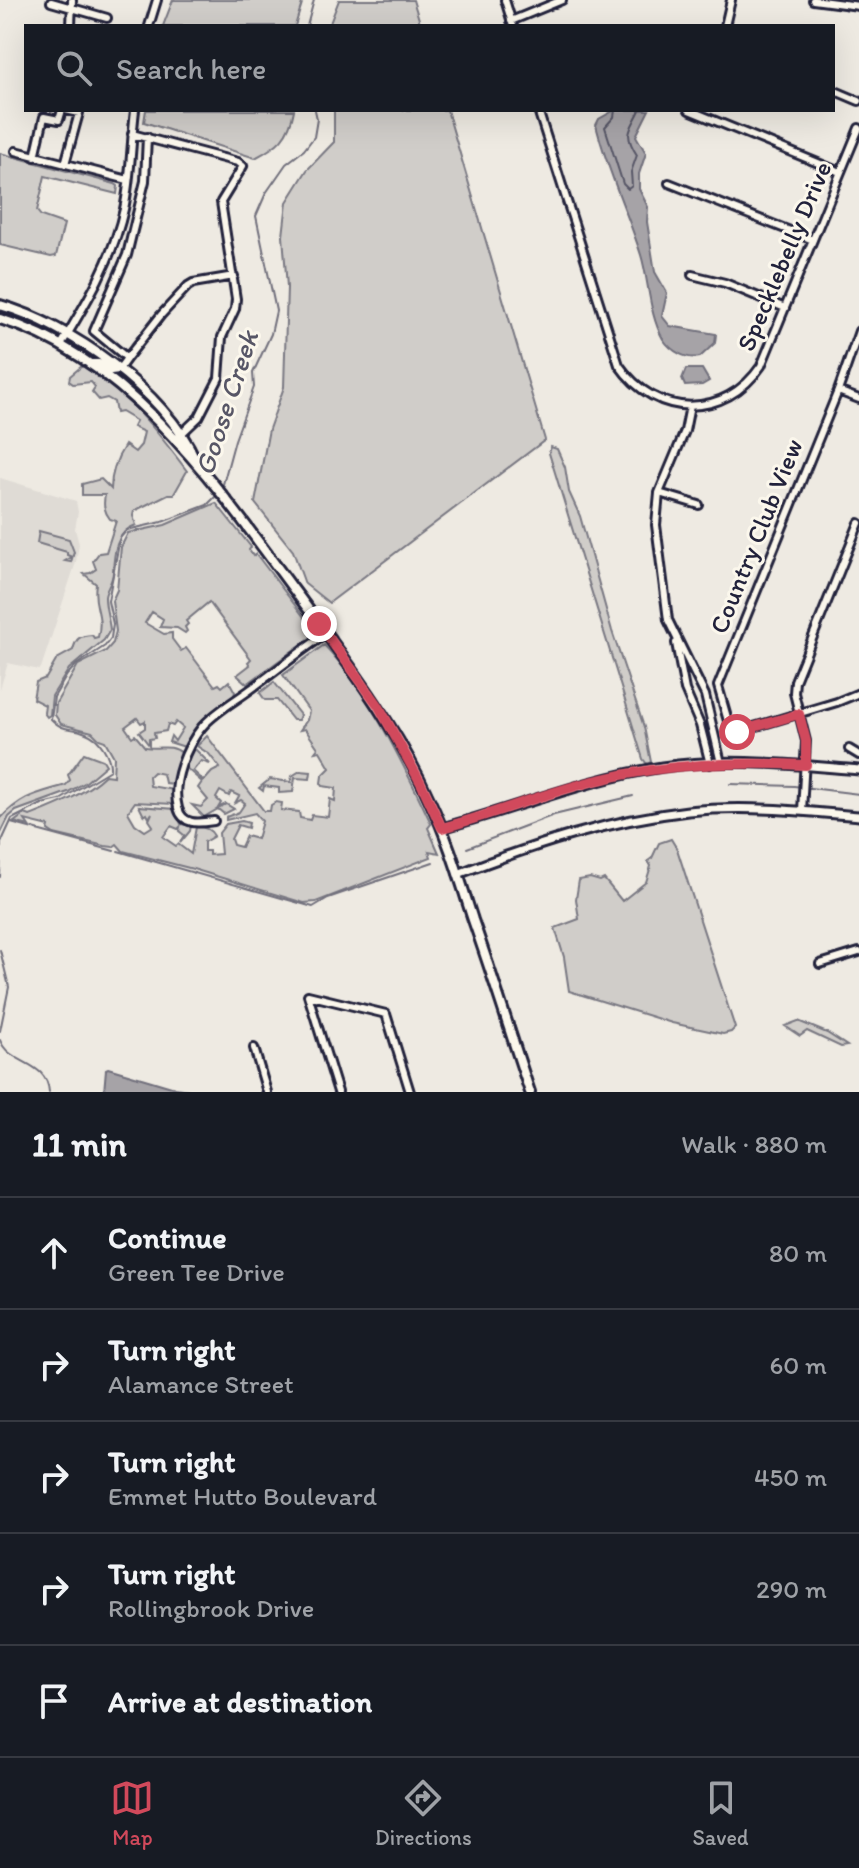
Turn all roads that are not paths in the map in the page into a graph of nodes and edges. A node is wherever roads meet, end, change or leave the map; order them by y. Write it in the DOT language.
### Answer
graph roads {
  1 [pos="157,0"];
  2 [pos="505,0"];
  3 [pos="562,0"];
  4 [pos="731,0"];
  5 [pos="813,0"];
  6 [pos="51,2"];
  7 [pos="71,4"];
  8 [pos="859,6"];
  9 [pos="107,18"];
  10 [pos="512,23"];
  11 [pos="150,24"];
  12 [pos="725,24"];
  13 [pos="835,91"];
  14 [pos="859,101"];
  15 [pos="63,112"];
  16 [pos="74,112"];
  17 [pos="135,112"];
  18 [pos="539,112"];
  19 [pos="694,112"];
  20 [pos="859,128"];
  21 [pos="132,134"];
  22 [pos="147,137"];
  23 [pos="16,151"];
  24 [pos="35,157"];
  25 [pos="65,164"];
  26 [pos="840,172"];
  27 [pos="128,180"];
  28 [pos="669,183"];
  29 [pos="813,240"];
  30 [pos="692,275"];
  31 [pos="234,276"];
  32 [pos="99,277"];
  33 [pos="115,285"];
  34 [pos="0,305"];
  35 [pos="785,308"];
  36 [pos="0,319"];
  37 [pos="859,331"];
  38 [pos="68,334"];
  39 [pos="61,345"];
  40 [pos="127,358"];
  41 [pos="89,364"];
  42 [pos="119,369"];
  43 [pos="838,391"];
  44 [pos="859,399"];
  45 [pos="690,406"];
  46 [pos="177,438"];
  47 [pos="659,493"];
  48 [pos="699,505"];
  49 [pos="859,523"];
  50 [pos="326,634"];
  51 [pos="676,640"];
  52 [pos="859,693"];
  53 [pos="799,714"];
  54 [pos="849,749"];
  55 [pos="859,755"];
  56 [pos="721,763"];
  57 [pos="710,764"];
  58 [pos="806,765"];
  59 [pos="859,770"];
  60 [pos="802,811"];
  61 [pos="859,816"];
  62 [pos="214,821"];
  63 [pos="442,828"];
  64 [pos="458,874"];
  65 [pos="859,952"];
  66 [pos="820,964"];
  67 [pos="254,1048"];
  68 [pos="267,1092"];
  69 [pos="338,1092"];
  70 [pos="410,1092"];
  71 [pos="530,1092"];
  1 -- 11 [label="street"];
  2 -- 10 [label="street"];
  3 -- 10 [label="street"];
  4 -- 12 [label="street"];
  5 -- 8 [label="street"];
  6 -- 7 [label="street"];
  7 -- 9 [label="street"];
  13 -- 14 [label="street"];
  15 -- 24 [label="street"];
  16 -- 25 [label="street"];
  17 -- 21 [label="street"];
  18 -- 45 [label="street"];
  19 -- 26 [label="street"];
  20 -- 26 [label="street, Specklebelly Drive"];
  21 -- 22 [label="street"];
  21 -- 27 [label="street"];
  22 -- 31 [label="street"];
  22 -- 33 [label="street"];
  23 -- 24 [label="street"];
  24 -- 25 [label="street"];
  25 -- 27 [label="street"];
  26 -- 29 [label="street, Specklebelly Drive"];
  27 -- 32 [label="street"];
  28 -- 29 [label="street"];
  29 -- 35 [label="street, Specklebelly Drive"];
  30 -- 35 [label="street"];
  31 -- 40 [label="street"];
  31 -- 46 [label="street"];
  32 -- 33 [label="street"];
  32 -- 38 [label="street"];
  33 -- 40 [label="street"];
  34 -- 38 [label="main road"];
  35 -- 45 [label="street, Specklebelly Drive"];
  36 -- 39 [label="main road"];
  37 -- 43 [label="street, Country Club View"];
  38 -- 39 [label="street"];
  38 -- 42 [label="main road"];
  39 -- 41 [label="main road"];
  40 -- 42 [label="street"];
  41 -- 42 [label="main road"];
  41 -- 46 [label="main road"];
  42 -- 46 [label="main road"];
  43 -- 44 [label="street"];
  43 -- 53 [label="street, Country Club View"];
  45 -- 47 [label="street"];
  46 -- 50 [label="main road"];
  47 -- 48 [label="street"];
  47 -- 51 [label="street"];
  49 -- 53 [label="street"];
  50 -- 62 [label="street"];
  50 -- 63 [label="main road"];
  51 -- 56 [label="street"];
  51 -- 57 [label="street"];
  52 -- 53 [label="street"];
  53 -- 58 [label="street"];
  54 -- 55 [label="street"];
  56 -- 57 [label="street"];
  56 -- 58 [label="street"];
  57 -- 63 [label="street"];
  58 -- 59 [label="street"];
  58 -- 60 [label="street"];
  60 -- 61 [label="street"];
  60 -- 64 [label="street"];
  63 -- 64 [label="main road"];
  64 -- 71 [label="main road"];
  65 -- 66 [label="street"];
  67 -- 68 [label="street"];
  69 -- 70 [label="street"];
}
